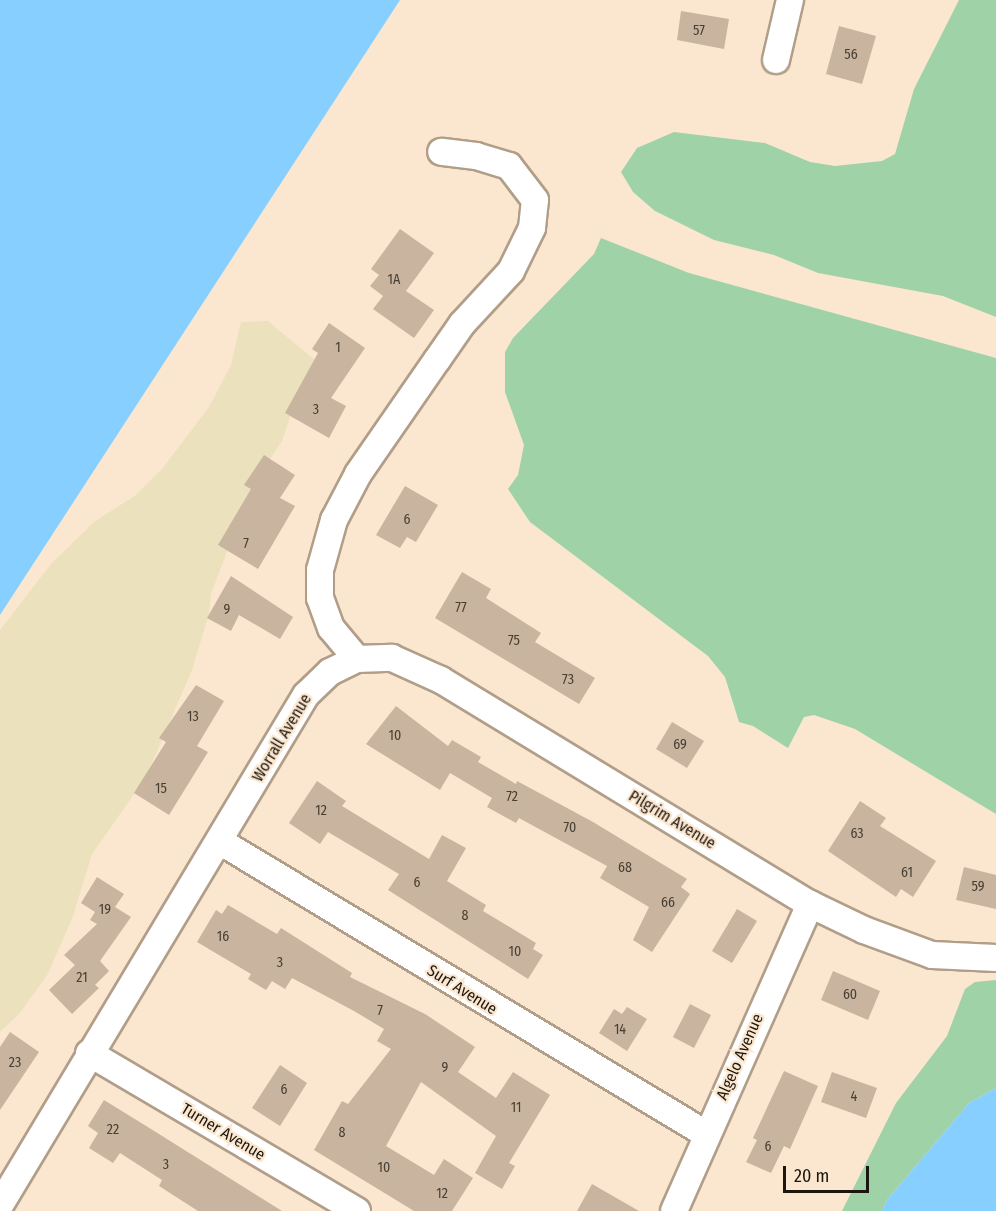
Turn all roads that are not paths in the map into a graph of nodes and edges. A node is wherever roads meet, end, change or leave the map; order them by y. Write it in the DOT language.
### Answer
graph roads {
  1 [pos="790,0"];
  2 [pos="776,60"];
  3 [pos="441,153"];
  4 [pos="357,659"];
  5 [pos="220,842"];
  6 [pos="810,904"];
  7 [pos="996,958"];
  8 [pos="89,1053"];
  9 [pos="706,1134"];
  10 [pos="0,1205"];
  11 [pos="357,1211"];
  12 [pos="674,1211"];
  1 -- 2 [label="street"];
  3 -- 4 [label="street"];
  4 -- 5 [label="street, Worrall Avenue"];
  4 -- 6 [label="street, Pilgrim Avenue"];
  5 -- 8 [label="street, Worrall Avenue"];
  5 -- 9 [label="street, Surf Avenue"];
  6 -- 7 [label="street, Pilgrim Avenue"];
  6 -- 9 [label="street, Algelo Avenue"];
  8 -- 10 [label="street, Worrall Avenue"];
  8 -- 11 [label="street, Turner Avenue"];
  9 -- 12 [label="street, Algelo Avenue"];
}
